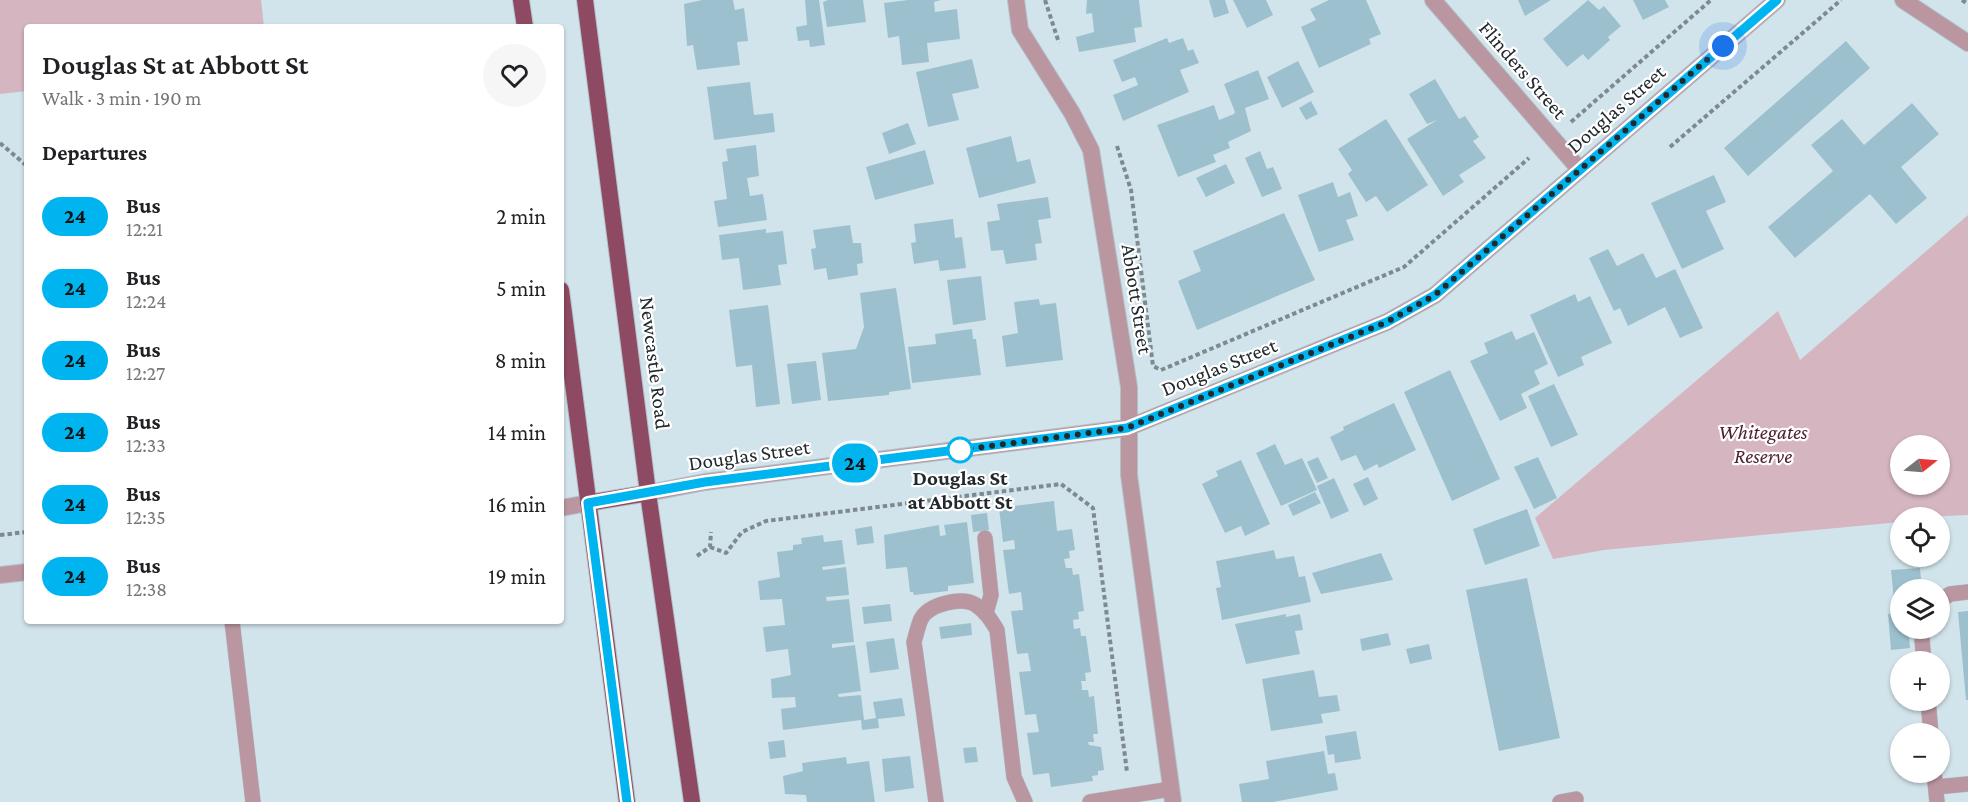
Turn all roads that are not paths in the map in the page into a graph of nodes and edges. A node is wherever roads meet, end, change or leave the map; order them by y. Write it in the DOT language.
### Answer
graph roads {
  1 [pos="521,0"];
  2 [pos="585,0"];
  3 [pos="1016,0"];
  4 [pos="1433,0"];
  5 [pos="1777,0"];
  6 [pos="1904,0"];
  7 [pos="525,24"];
  8 [pos="1968,43"];
  9 [pos="1580,170"];
  10 [pos="564,314"];
  11 [pos="1127,428"];
  12 [pos="648,494"];
  13 [pos="588,503"];
  14 [pos="564,507"];
  15 [pos="985,538"];
  16 [pos="24,572"];
  17 [pos="0,575"];
  18 [pos="1968,592"];
  19 [pos="1950,594"];
  20 [pos="986,613"];
  21 [pos="232,624"];
  22 [pos="1968,784"];
  23 [pos="1936,787"];
  24 [pos="1172,796"];
  25 [pos="1576,799"];
  26 [pos="253,802"];
  27 [pos="627,802"];
  28 [pos="692,802"];
  29 [pos="936,802"];
  30 [pos="1025,802"];
  31 [pos="1090,802"];
  32 [pos="1560,802"];
  1 -- 7 [label="highway"];
  2 -- 12 [label="highway, Newcastle Road"];
  3 -- 11 [label="street, Abbott Street"];
  4 -- 9 [label="street, Flinders Street"];
  5 -- 9 [label="street, Douglas Street"];
  6 -- 8 [label="street"];
  9 -- 11 [label="street, Douglas Street"];
  10 -- 13 [label="highway"];
  11 -- 12 [label="street, Douglas Street"];
  11 -- 24 [label="street, Abbott Street"];
  12 -- 13 [label="highway, Douglas Street"];
  12 -- 28 [label="highway, Newcastle Road"];
  13 -- 14 [label="street, Douglas Street"];
  13 -- 27 [label="highway"];
  15 -- 20 [label="lane"];
  16 -- 17 [label="street"];
  18 -- 19 [label="lane"];
  20 -- 29 [label="lane"];
  20 -- 30 [label="lane"];
  21 -- 26 [label="lane"];
  22 -- 23 [label="lane"];
  24 -- 31 [label="lane"];
  25 -- 32 [label="lane"];
}
